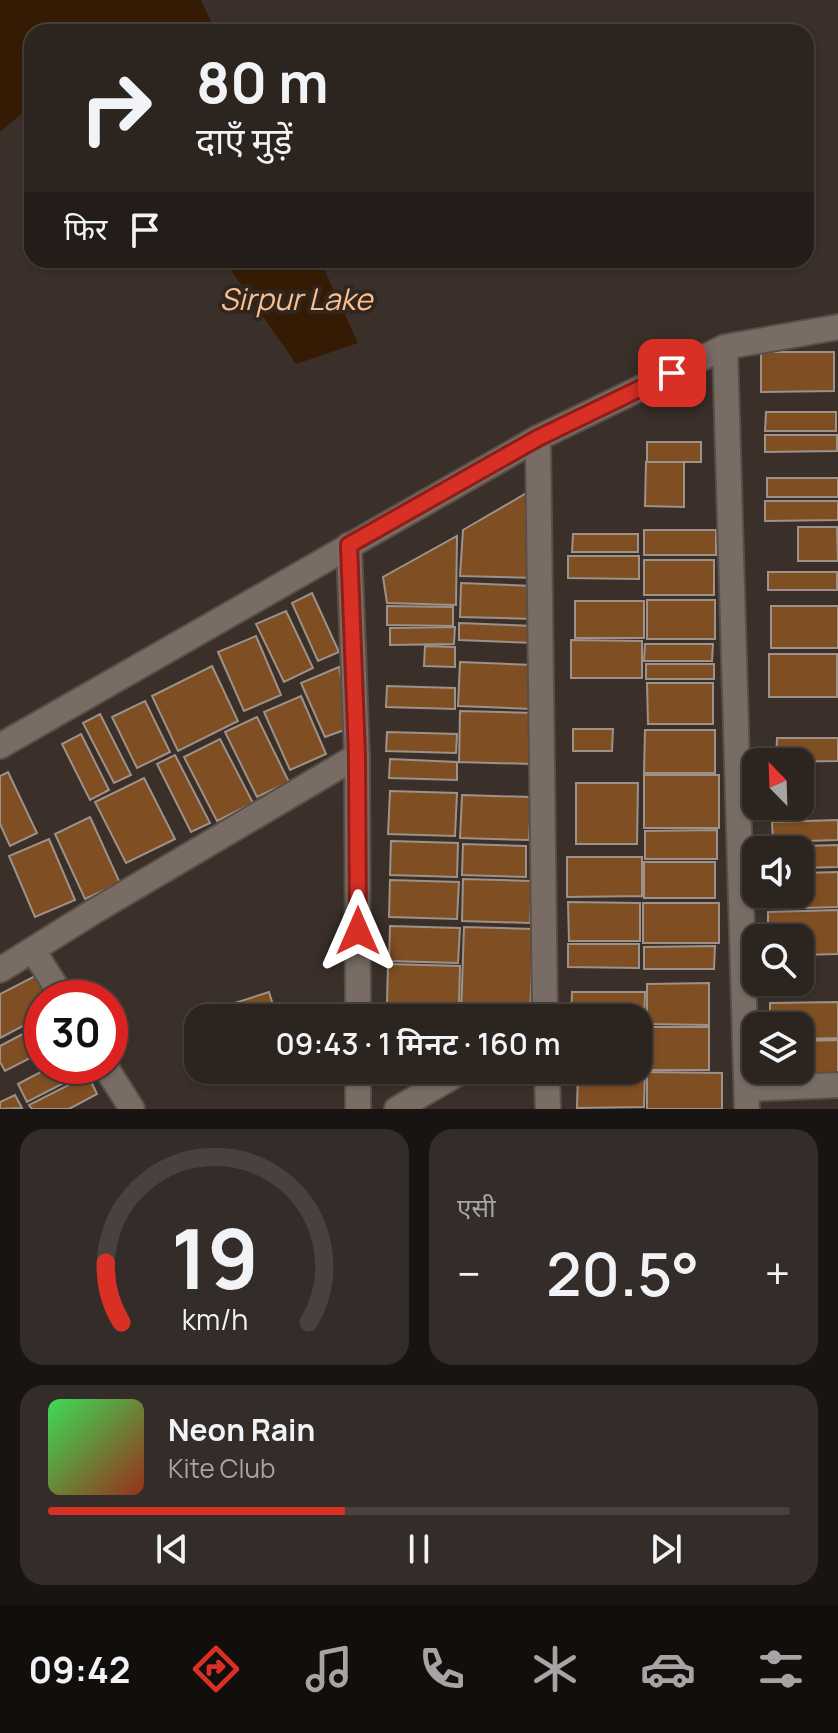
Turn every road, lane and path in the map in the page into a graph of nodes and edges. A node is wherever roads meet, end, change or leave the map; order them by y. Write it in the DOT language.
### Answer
graph roads {
  1 [pos="838,327"];
  2 [pos="725,347"];
  3 [pos="538,438"];
  4 [pos="349,545"];
  5 [pos="0,746"];
  6 [pos="357,756"];
  7 [pos="33,950"];
  8 [pos="0,970"];
  9 [pos="52,980"];
  10 [pos="358,1004"];
  11 [pos="545,1004"];
  12 [pos="116,1084"];
  13 [pos="358,1084"];
  14 [pos="440,1084"];
  15 [pos="547,1084"];
  16 [pos="838,1085"];
  17 [pos="747,1099"];
  18 [pos="132,1109"];
  19 [pos="358,1109"];
  20 [pos="397,1109"];
  21 [pos="548,1109"];
  1 -- 2 [label="street"];
  2 -- 3 [label="street"];
  2 -- 17 [label="street"];
  3 -- 4 [label="street"];
  3 -- 11 [label="street"];
  4 -- 5 [label="street"];
  4 -- 6 [label="street"];
  6 -- 7 [label="street"];
  6 -- 10 [label="street"];
  7 -- 8 [label="street"];
  7 -- 9 [label="street"];
  12 -- 18 [label="street"];
  13 -- 19 [label="street"];
  14 -- 20 [label="street"];
  15 -- 21 [label="street"];
  16 -- 17 [label="street"];
}
